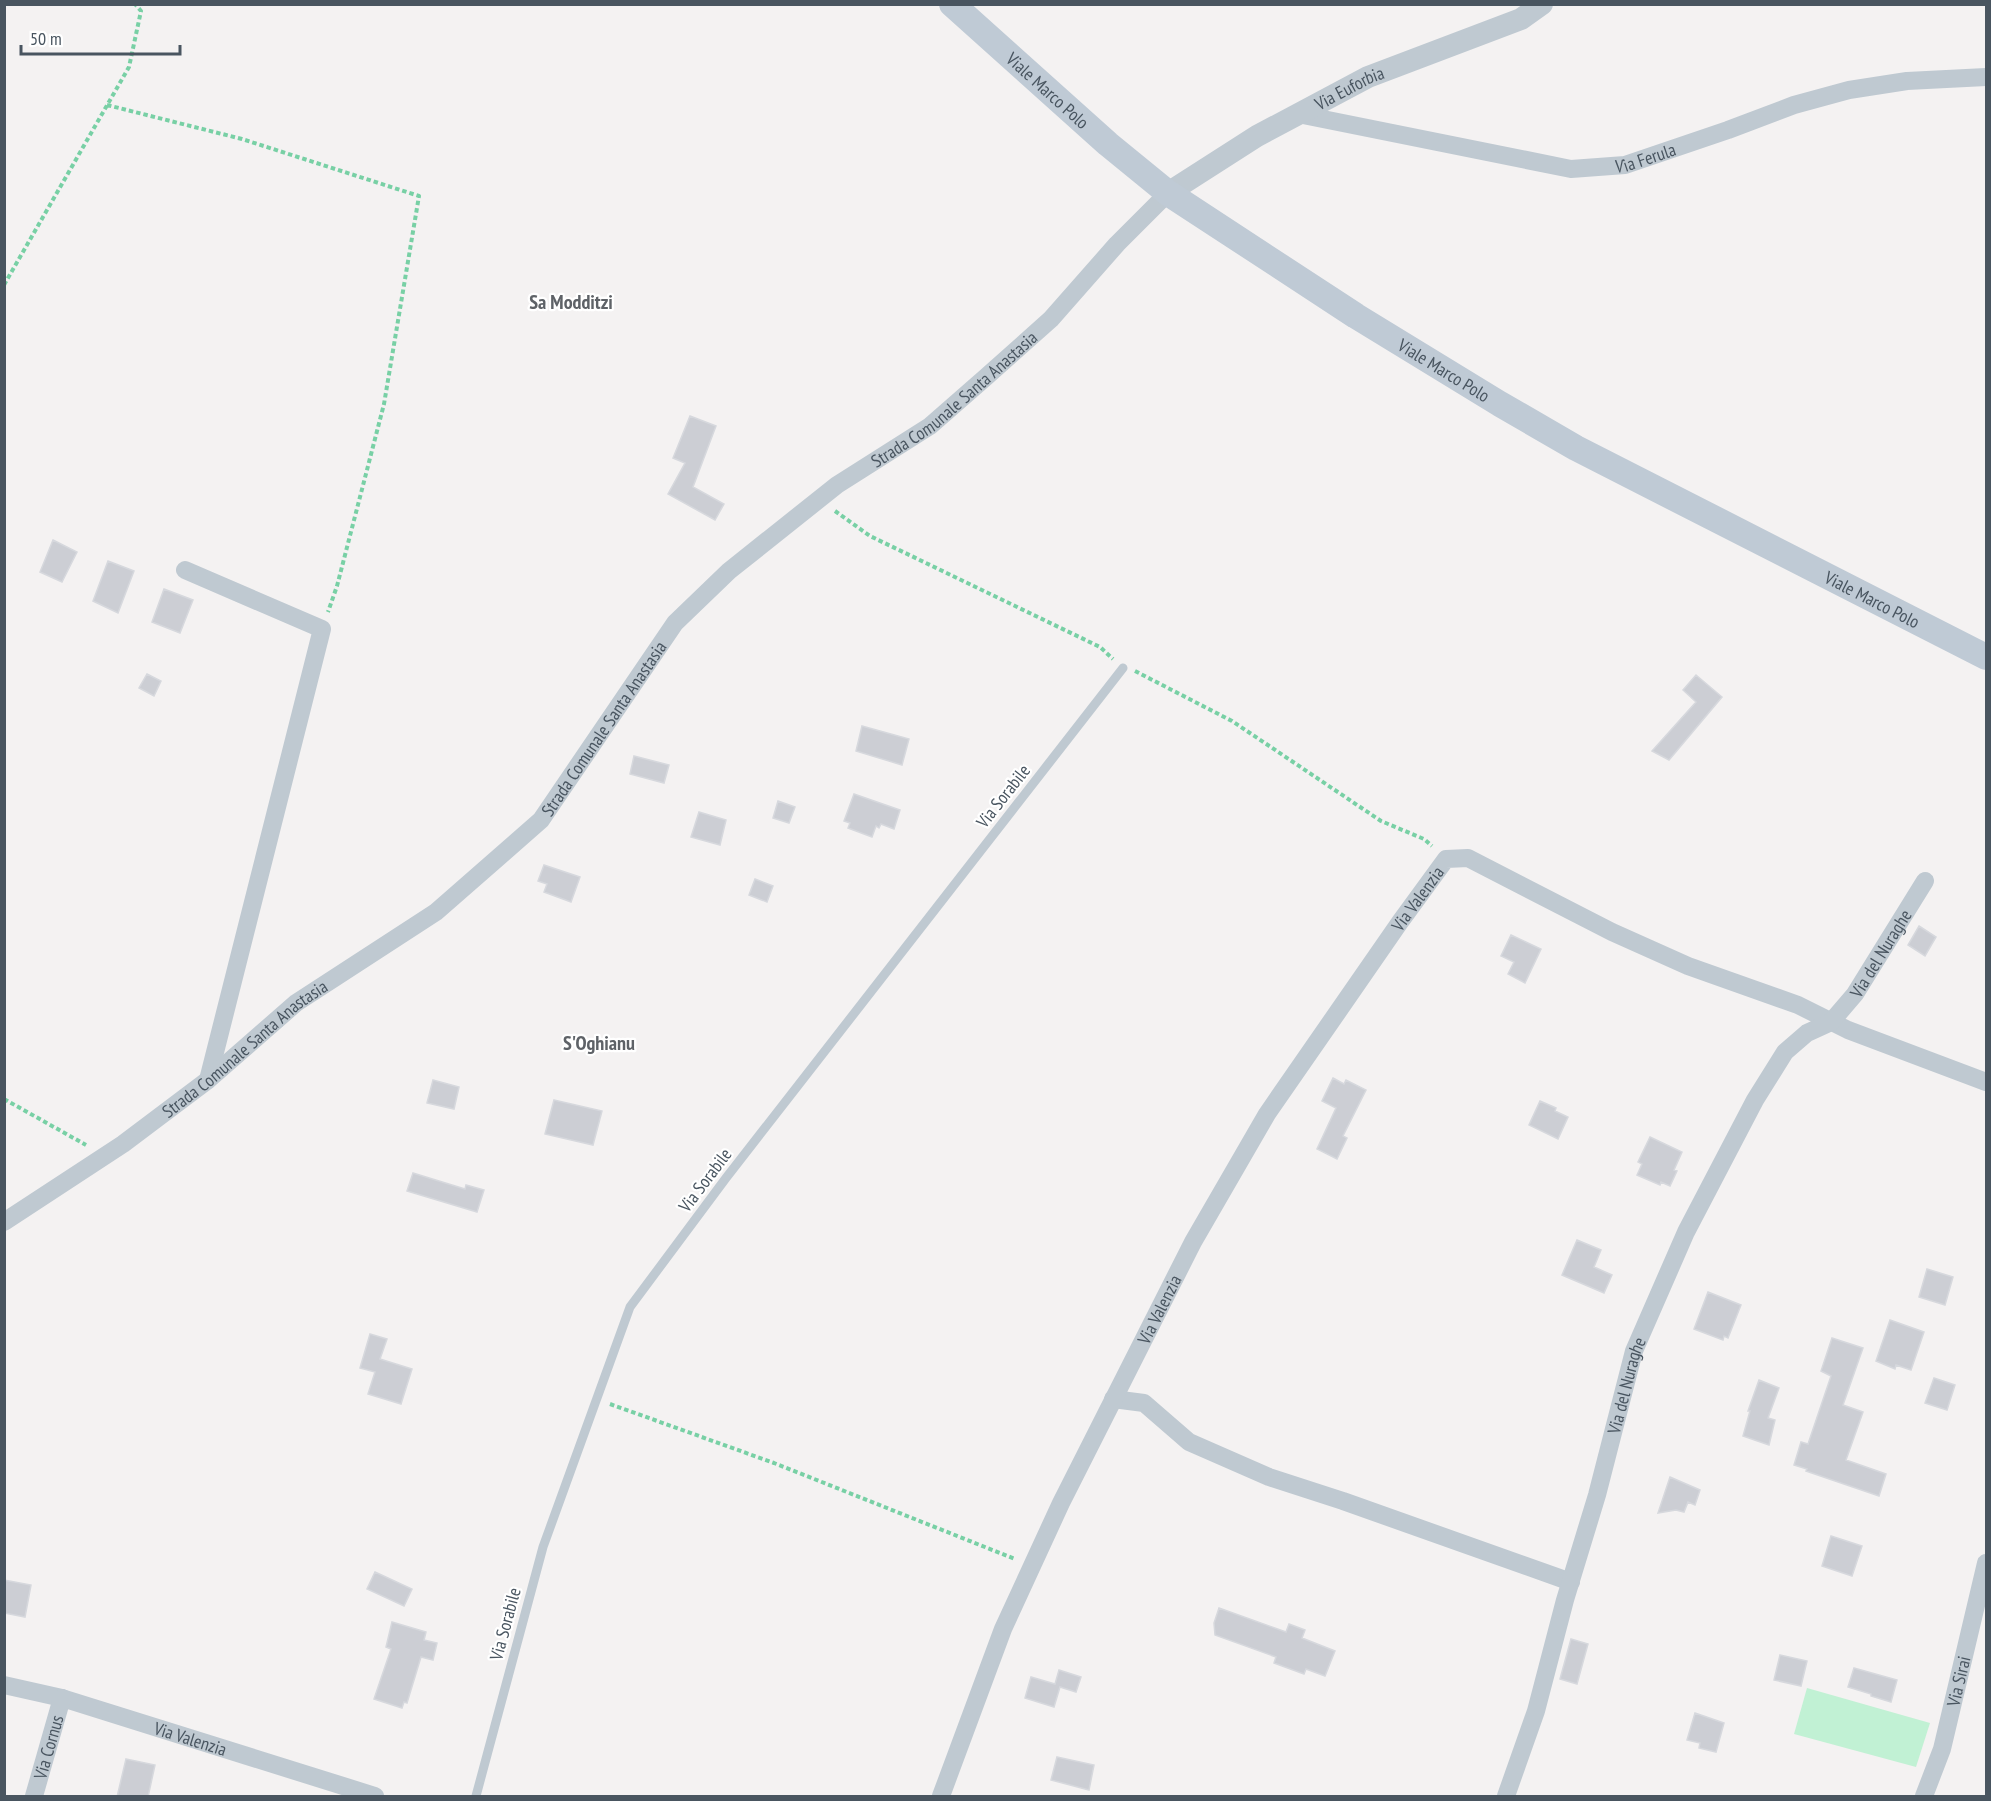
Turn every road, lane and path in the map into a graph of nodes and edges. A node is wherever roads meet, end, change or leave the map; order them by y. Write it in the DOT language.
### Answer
graph roads {
  1 [pos="135,4"];
  2 [pos="952,4"];
  3 [pos="1542,4"];
  4 [pos="1986,77"];
  5 [pos="107,105"];
  6 [pos="1298,114"];
  7 [pos="1168,194"];
  8 [pos="4,285"];
  9 [pos="185,570"];
  10 [pos="322,629"];
  11 [pos="1986,657"];
  12 [pos="1123,668"];
  13 [pos="1925,881"];
  14 [pos="1831,1022"];
  15 [pos="208,1080"];
  16 [pos="1986,1082"];
  17 [pos="4,1099"];
  18 [pos="105,1155"];
  19 [pos="4,1222"];
  20 [pos="1113,1399"];
  21 [pos="596,1400"];
  22 [pos="1986,1563"];
  23 [pos="1032,1566"];
  24 [pos="1571,1581"];
  25 [pos="4,1685"];
  26 [pos="62,1698"];
  27 [pos="368,1796"];
  28 [pos="34,1797"];
  29 [pos="476,1797"];
  30 [pos="941,1797"];
  31 [pos="1506,1797"];
  32 [pos="1924,1797"];
  1 -- 5 [label="path"];
  2 -- 7 [label="main road, Viale Marco Polo"];
  3 -- 6 [label="street, Via Euforbia"];
  4 -- 6 [label="street, Via Ferula"];
  5 -- 8 [label="path"];
  5 -- 10 [label="path"];
  6 -- 7 [label="street, Via Euforbia"];
  7 -- 11 [label="main road, Viale Marco Polo"];
  7 -- 15 [label="street, Strada Comunale Santa Anastasia"];
  9 -- 10 [label="street"];
  10 -- 15 [label="street"];
  12 -- 21 [label="lane, Via Sorabile"];
  13 -- 14 [label="street, Via del Nuraghe"];
  14 -- 16 [label="street"];
  14 -- 20 [label="street, Via Valenzia"];
  14 -- 24 [label="street, Via del Nuraghe"];
  15 -- 18 [label="street, Strada Comunale Santa Anastasia"];
  17 -- 18 [label="path"];
  18 -- 19 [label="street, Strada Comunale Santa Anastasia"];
  20 -- 23 [label="street, Via Valenzia"];
  20 -- 24 [label="street"];
  21 -- 23 [label="path"];
  21 -- 29 [label="lane, Via Sorabile"];
  22 -- 32 [label="street, Via Sirai"];
  23 -- 30 [label="street, Via Valenzia"];
  24 -- 31 [label="street, Via del Nuraghe"];
  25 -- 26 [label="street, Via Valenzia"];
  26 -- 27 [label="street, Via Valenzia"];
  26 -- 28 [label="street, Via Cornus"];
}
